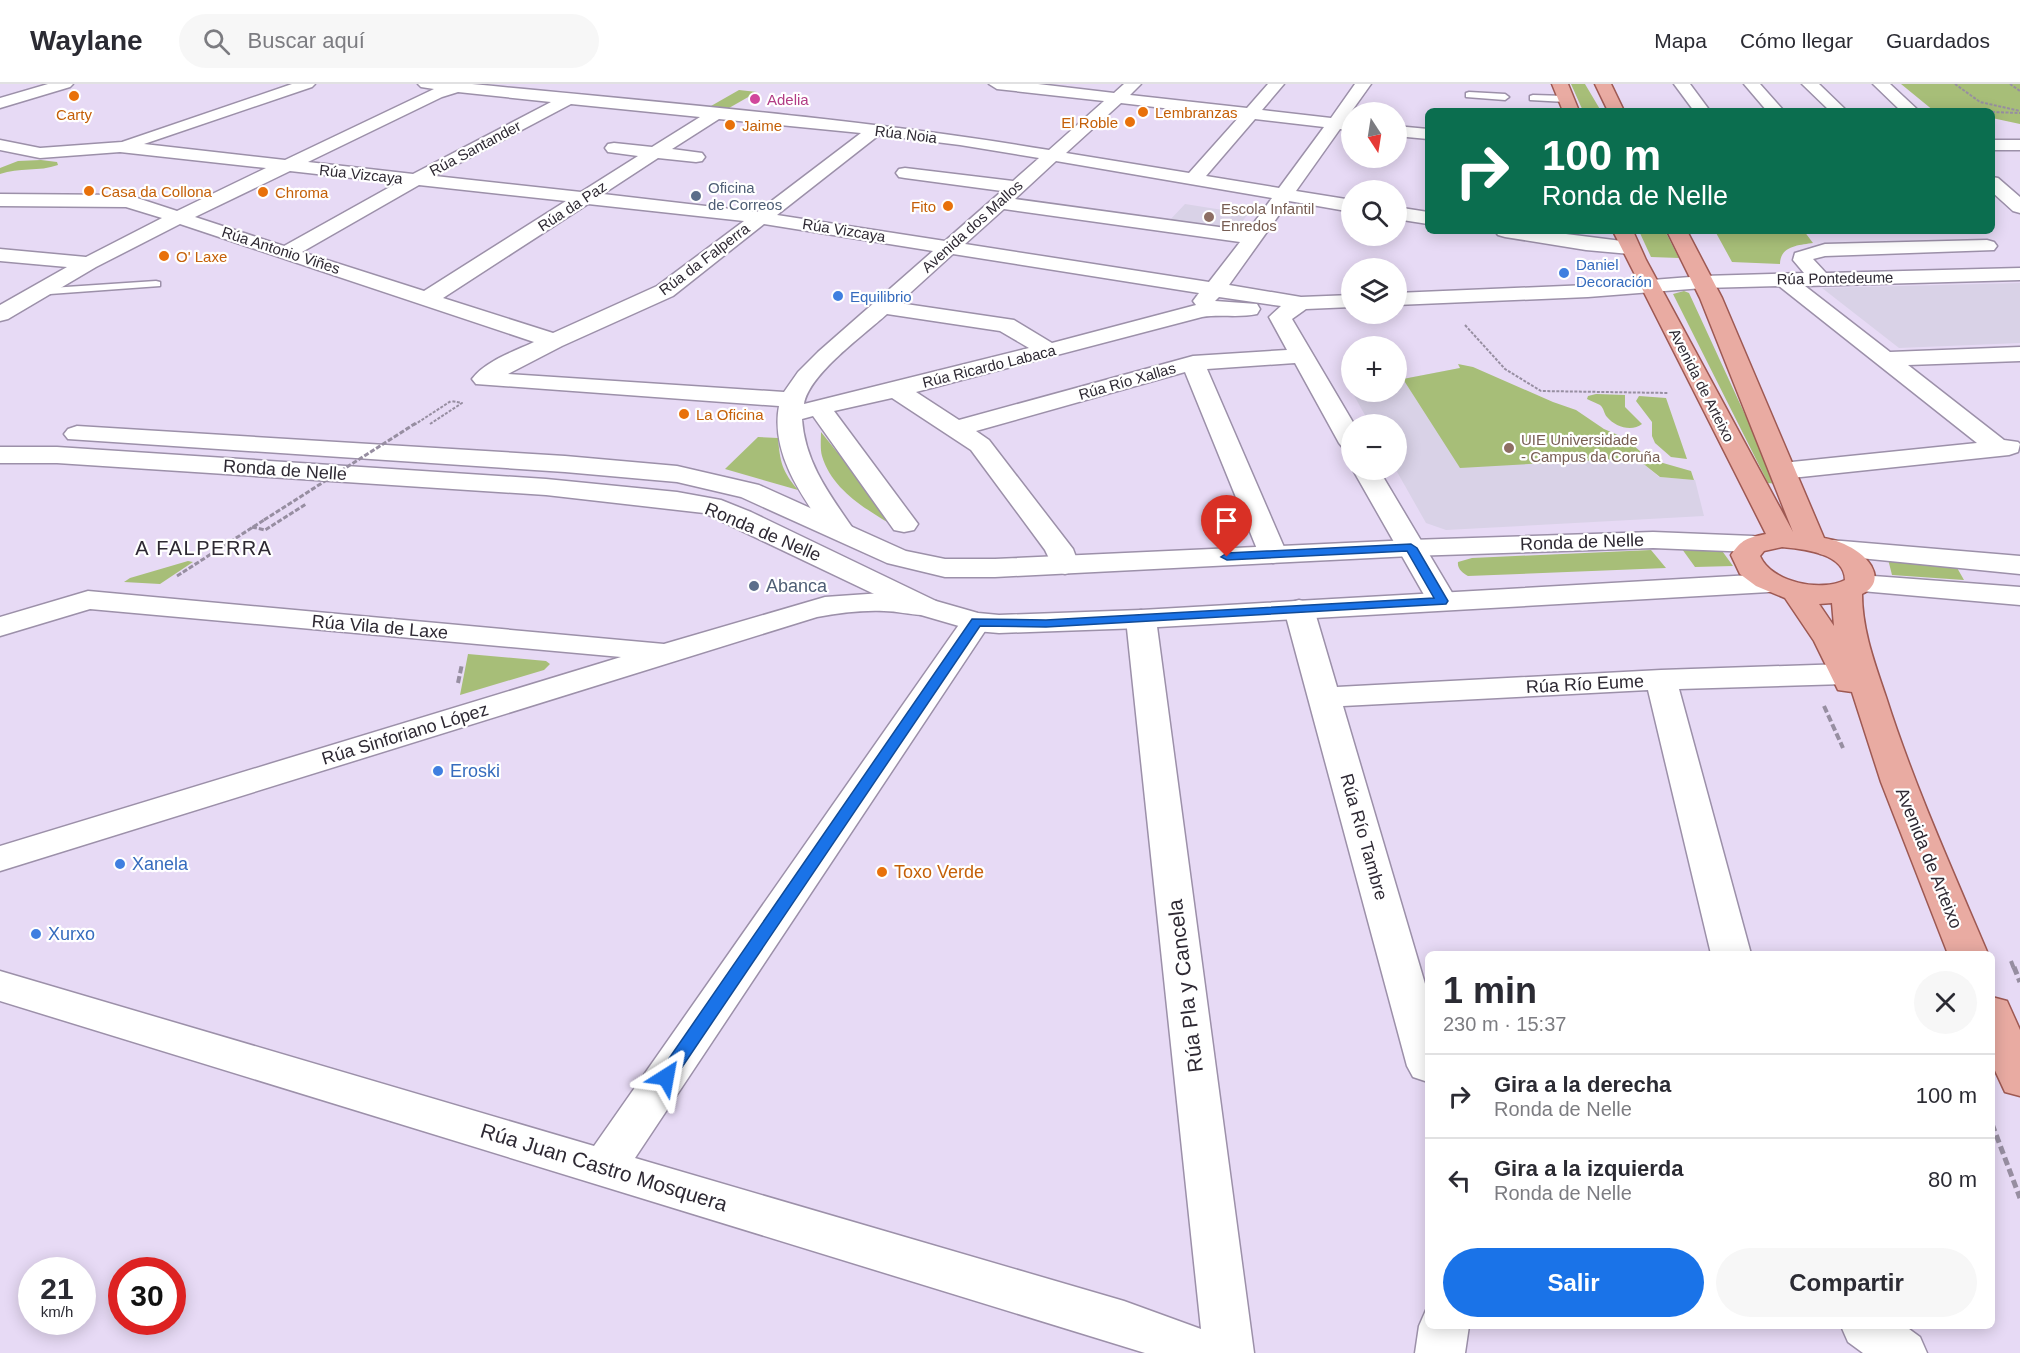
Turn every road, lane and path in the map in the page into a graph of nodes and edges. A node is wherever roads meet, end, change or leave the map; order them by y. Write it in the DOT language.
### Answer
graph roads {
  1 [pos="65,84"];
  2 [pos="306,84"];
  3 [pos="426,84"];
  4 [pos="997,84"];
  5 [pos="1276,84"];
  6 [pos="1363,84"];
  7 [pos="1603,84"];
  8 [pos="1682,84"];
  9 [pos="1752,84"];
  10 [pos="1810,84"];
  11 [pos="1881,84"];
  12 [pos="1955,84"];
  13 [pos="2010,84"];
  14 [pos="460,86"];
  15 [pos="1126,91"];
  16 [pos="2020,91"];
  17 [pos="1469,95"];
  18 [pos="1505,97"];
  19 [pos="570,98"];
  20 [pos="1533,98"];
  21 [pos="1566,98"];
  22 [pos="1354,102"];
  23 [pos="0,103"];
  24 [pos="1615,108"];
  25 [pos="1700,108"];
  26 [pos="1773,108"];
  27 [pos="1836,108"];
  28 [pos="1908,108"];
  29 [pos="1995,112"];
  30 [pos="2020,112"];
  31 [pos="717,113"];
  32 [pos="1251,114"];
  33 [pos="1341,124"];
  34 [pos="1341,126"];
  35 [pos="876,130"];
  36 [pos="1407,132"];
  37 [pos="1425,134"];
  38 [pos="0,145"];
  39 [pos="1995,145"];
  40 [pos="2020,145"];
  41 [pos="120,147"];
  42 [pos="614,148"];
  43 [pos="40,153"];
  44 [pos="655,153"];
  45 [pos="696,157"];
  46 [pos="1050,157"];
  47 [pos="70,165"];
  48 [pos="286,165"];
  49 [pos="52,171"];
  50 [pos="905,173"];
  51 [pos="416,180"];
  52 [pos="1193,180"];
  53 [pos="21,181"];
  54 [pos="1995,185"];
  55 [pos="1015,187"];
  56 [pos="0,188"];
  57 [pos="1283,194"];
  58 [pos="585,197"];
  59 [pos="0,200"];
  60 [pos="998,202"];
  61 [pos="1341,204"];
  62 [pos="2020,207"];
  63 [pos="1407,215"];
  64 [pos="179,217"];
  65 [pos="760,217"];
  66 [pos="1425,218"];
  67 [pos="1523,234"];
  68 [pos="1679,234"];
  69 [pos="1887,234"];
  70 [pos="1973,234"];
  71 [pos="1252,238"];
  72 [pos="1627,240"];
  73 [pos="948,247"];
  74 [pos="1899,248"];
  75 [pos="286,252"];
  76 [pos="0,255"];
  77 [pos="89,263"];
  78 [pos="2020,274"];
  79 [pos="1138,276"];
  80 [pos="1819,278"];
  81 [pos="1783,279"];
  82 [pos="1703,282"];
  83 [pos="156,284"];
  84 [pos="1651,286"];
  85 [pos="1216,288"];
  86 [pos="36,292"];
  87 [pos="428,298"];
  88 [pos="1407,299"];
  89 [pos="1341,301"];
  90 [pos="1301,303"];
  91 [pos="881,307"];
  92 [pos="3,310"];
  93 [pos="1187,314"];
  94 [pos="1280,316"];
  95 [pos="1464,324"];
  96 [pos="554,341"];
  97 [pos="1048,350"];
  98 [pos="2020,354"];
  99 [pos="1302,356"];
  100 [pos="1884,359"];
  101 [pos="1193,363"];
  102 [pos="484,379"];
  103 [pos="896,390"];
  104 [pos="1671,393"];
  105 [pos="792,407"];
  106 [pos="819,408"];
  107 [pos="443,415"];
  108 [pos="1341,425"];
  109 [pos="956,429"];
  110 [pos="0,433"];
  111 [pos="2009,447"];
  112 [pos="0,455"];
  113 [pos="1782,471"];
  114 [pos="1372,480"];
  115 [pos="282,519"];
  116 [pos="904,524"];
  117 [pos="252,527"];
  118 [pos="840,530"];
  119 [pos="1782,539"];
  120 [pos="1753,544"];
  121 [pos="1821,545"];
  122 [pos="1411,548"];
  123 [pos="1273,554"];
  124 [pos="828,559"];
  125 [pos="1065,565"];
  126 [pos="2020,566"];
  127 [pos="995,568"];
  128 [pos="169,581"];
  129 [pos="1783,587"];
  130 [pos="1853,588"];
  131 [pos="2020,596"];
  132 [pos="1442,601"];
  133 [pos="925,607"];
  134 [pos="811,609"];
  135 [pos="1299,609"];
  136 [pos="1141,619"];
  137 [pos="969,620"];
  138 [pos="0,627"];
  139 [pos="671,652"];
  140 [pos="463,659"];
  141 [pos="1845,674"];
  142 [pos="1660,680"];
  143 [pos="456,693"];
  144 [pos="1325,697"];
  145 [pos="1890,761"];
  146 [pos="0,859"];
  147 [pos="1730,951"];
  148 [pos="1967,951"];
  149 [pos="2011,960"];
  150 [pos="2020,982"];
  151 [pos="0,986"];
  152 [pos="1995,1019"];
  153 [pos="1425,1055"];
  154 [pos="2020,1080"];
  155 [pos="1995,1132"];
  156 [pos="604,1167"];
  157 [pos="2020,1198"];
  158 [pos="1444,1329"];
  159 [pos="1870,1329"];
  160 [pos="1206,1353"];
  161 [pos="1229,1353"];
  162 [pos="1440,1353"];
  163 [pos="1902,1353"];
  1 -- 23 [label="street"];
  2 -- 41 [label="street"];
  3 -- 14 [label="street, Rúa Noia"];
  4 -- 15 [label="street"];
  5 -- 32 [label="street"];
  6 -- 22 [label="street, Rúa Ricardo Labaca"];
  7 -- 24 [label="main road"];
  8 -- 25 [label="street"];
  9 -- 26 [label="street"];
  10 -- 27 [label="street"];
  11 -- 28 [label="street"];
  12 -- 30 [label="path"];
  13 -- 16 [label="path"];
  14 -- 19 [label="street, Rúa Noia"];
  14 -- 48 [label="street"];
  15 -- 32 [label="street"];
  15 -- 46 [label="street, Avenida dos Mallos"];
  17 -- 18 [label="lane"];
  19 -- 31 [label="street, Rúa Noia"];
  19 -- 51 [label="street, Rúa Santander"];
  20 -- 21 [label="lane"];
  29 -- 30 [label="path"];
  31 -- 35 [label="street, Rúa Noia"];
  31 -- 44 [label="street, Rúa da Paz"];
  32 -- 33 [label="street"];
  32 -- 52 [label="street"];
  34 -- 57 [label="street, Rúa Ricardo Labaca"];
  35 -- 46 [label="street, Rúa Noia"];
  35 -- 65 [label="street, Rúa da Falperra"];
  36 -- 37 [label="street"];
  38 -- 43 [label="street"];
  39 -- 40 [label="street"];
  41 -- 43 [label="street"];
  41 -- 47 [label="street"];
  41 -- 48 [label="street, Rúa Vizcaya"];
  42 -- 44 [label="street"];
  43 -- 47 [label="street"];
  44 -- 45 [label="street"];
  44 -- 58 [label="street, Rúa da Paz"];
  46 -- 52 [label="street, Rúa Noia"];
  46 -- 55 [label="street, Avenida dos Mallos"];
  47 -- 49 [label="street"];
  48 -- 51 [label="street, Rúa Vizcaya"];
  48 -- 64 [label="street"];
  50 -- 55 [label="street"];
  51 -- 58 [label="street, Rúa Vizcaya"];
  51 -- 75 [label="street, Rúa Santander"];
  52 -- 57 [label="street, Rúa Noia"];
  53 -- 56 [label="street"];
  54 -- 62 [label="street"];
  55 -- 60 [label="street, Avenida dos Mallos"];
  57 -- 61 [label="street, Rúa Noia"];
  57 -- 71 [label="street, Rúa Ricardo Labaca"];
  58 -- 65 [label="street, Rúa Vizcaya"];
  58 -- 87 [label="street, Rúa da Paz"];
  59 -- 64 [label="street, Rúa Antonio Viñes"];
  60 -- 71 [label="street"];
  60 -- 73 [label="street, Avenida dos Mallos"];
  63 -- 66 [label="street"];
  64 -- 75 [label="street, Rúa Antonio Viñes"];
  64 -- 77 [label="street"];
  65 -- 73 [label="street, Rúa Vizcaya"];
  65 -- 96 [label="street, Rúa da Falperra"];
  67 -- 72 [label="street"];
  68 -- 82 [label="main road"];
  69 -- 74 [label="street"];
  70 -- 74 [label="street"];
  71 -- 85 [label="street, Rúa Ricardo Labaca"];
  72 -- 84 [label="main road, Avenida de Arteixo"];
  73 -- 79 [label="street, Rúa Vizcaya"];
  73 -- 91 [label="street, Avenida dos Mallos"];
  74 -- 80 [label="street"];
  75 -- 87 [label="street, Rúa Antonio Viñes"];
  76 -- 77 [label="street"];
  77 -- 86 [label="street"];
  78 -- 80 [label="street, Rúa Pontedeume"];
  79 -- 85 [label="street, Rúa Vizcaya"];
  79 -- 93 [label="street"];
  80 -- 81 [label="street, Rúa Pontedeume"];
  81 -- 82 [label="street, Rúa Pontedeume"];
  81 -- 100 [label="street"];
  82 -- 84 [label="street, Rúa Pontedeume"];
  82 -- 113 [label="main road"];
  83 -- 86 [label="lane"];
  84 -- 88 [label="street"];
  84 -- 119 [label="main road, Avenida de Arteixo"];
  85 -- 90 [label="street, Rúa Vizcaya"];
  85 -- 93 [label="street, Rúa Ricardo Labaca"];
  86 -- 92 [label="street"];
  87 -- 96 [label="street, Rúa Antonio Viñes"];
  89 -- 90 [label="street, Rúa Vizcaya"];
  90 -- 94 [label="street"];
  91 -- 97 [label="street"];
  91 -- 105 [label="street, Avenida dos Mallos"];
  93 -- 94 [label="street, Rúa Ricardo Labaca"];
  93 -- 97 [label="street, Rúa Ricardo Labaca"];
  94 -- 99 [label="street"];
  95 -- 104 [label="path"];
  96 -- 102 [label="street, Rúa da Falperra"];
  97 -- 103 [label="street, Rúa Ricardo Labaca"];
  98 -- 100 [label="street"];
  99 -- 101 [label="street, Rúa Río Xallas"];
  99 -- 108 [label="street"];
  100 -- 111 [label="street"];
  101 -- 109 [label="street, Rúa Río Xallas"];
  101 -- 123 [label="street"];
  102 -- 105 [label="street, Rúa Ricardo Labaca"];
  103 -- 106 [label="street, Rúa Ricardo Labaca"];
  103 -- 109 [label="street"];
  105 -- 106 [label="street, Rúa Ricardo Labaca"];
  105 -- 118 [label="street"];
  106 -- 116 [label="street"];
  107 -- 117 [label="path, bridge"];
  109 -- 125 [label="street"];
  110 -- 118 [label="street, Ronda de Nelle"];
  111 -- 113 [label="street"];
  112 -- 124 [label="street, Ronda de Nelle"];
  113 -- 121 [label="main road"];
  114 -- 122 [label="street"];
  115 -- 117 [label="path"];
  117 -- 128 [label="path"];
  118 -- 127 [label="street, Ronda de Nelle"];
  119 -- 120 [label="main road"];
  119 -- 121 [label="main road"];
  120 -- 122 [label="street, Ronda de Nelle"];
  120 -- 129 [label="main road, Avenida de Arteixo"];
  121 -- 126 [label="street"];
  121 -- 130 [label="main road"];
  122 -- 123 [label="street, Ronda de Nelle"];
  122 -- 132 [label="street"];
  123 -- 125 [label="street, Ronda de Nelle"];
  124 -- 133 [label="street, Ronda de Nelle"];
  124 -- 134 [label="street, Rúa Sinforiano López"];
  125 -- 127 [label="street, Ronda de Nelle"];
  127 -- 137 [label="street"];
  129 -- 130 [label="main road"];
  129 -- 132 [label="street, Ronda de Nelle"];
  129 -- 141 [label="main road, Avenida de Arteixo"];
  130 -- 131 [label="street"];
  130 -- 145 [label="main road, Avenida de Arteixo"];
  132 -- 135 [label="street, Ronda de Nelle"];
  133 -- 134 [label="street, Rúa Sinforiano López"];
  133 -- 137 [label="street, Ronda de Nelle"];
  134 -- 139 [label="street, Rúa Sinforiano López"];
  135 -- 136 [label="street, Ronda de Nelle"];
  135 -- 144 [label="street, Rúa Río Tambre"];
  136 -- 137 [label="street, Ronda de Nelle"];
  136 -- 161 [label="street, Rúa Pla y Cancela"];
  137 -- 156 [label="street"];
  138 -- 139 [label="street, Rúa Vila de Laxe"];
  139 -- 146 [label="street, Rúa Sinforiano López"];
  140 -- 143 [label="path"];
  141 -- 142 [label="street, Rúa Río Eume"];
  141 -- 145 [label="main road, Avenida de Arteixo"];
  142 -- 144 [label="street, Rúa Río Eume"];
  142 -- 147 [label="street"];
  144 -- 153 [label="street, Rúa Río Tambre"];
  145 -- 148 [label="main road, Avenida de Arteixo"];
  149 -- 150 [label="path"];
  151 -- 156 [label="street, Rúa Juan Castro Mosquera"];
  152 -- 154 [label="main road"];
  155 -- 157 [label="path"];
  156 -- 160 [label="street, Rúa Juan Castro Mosquera"];
  158 -- 162 [label="street"];
  159 -- 163 [label="street"];
}
